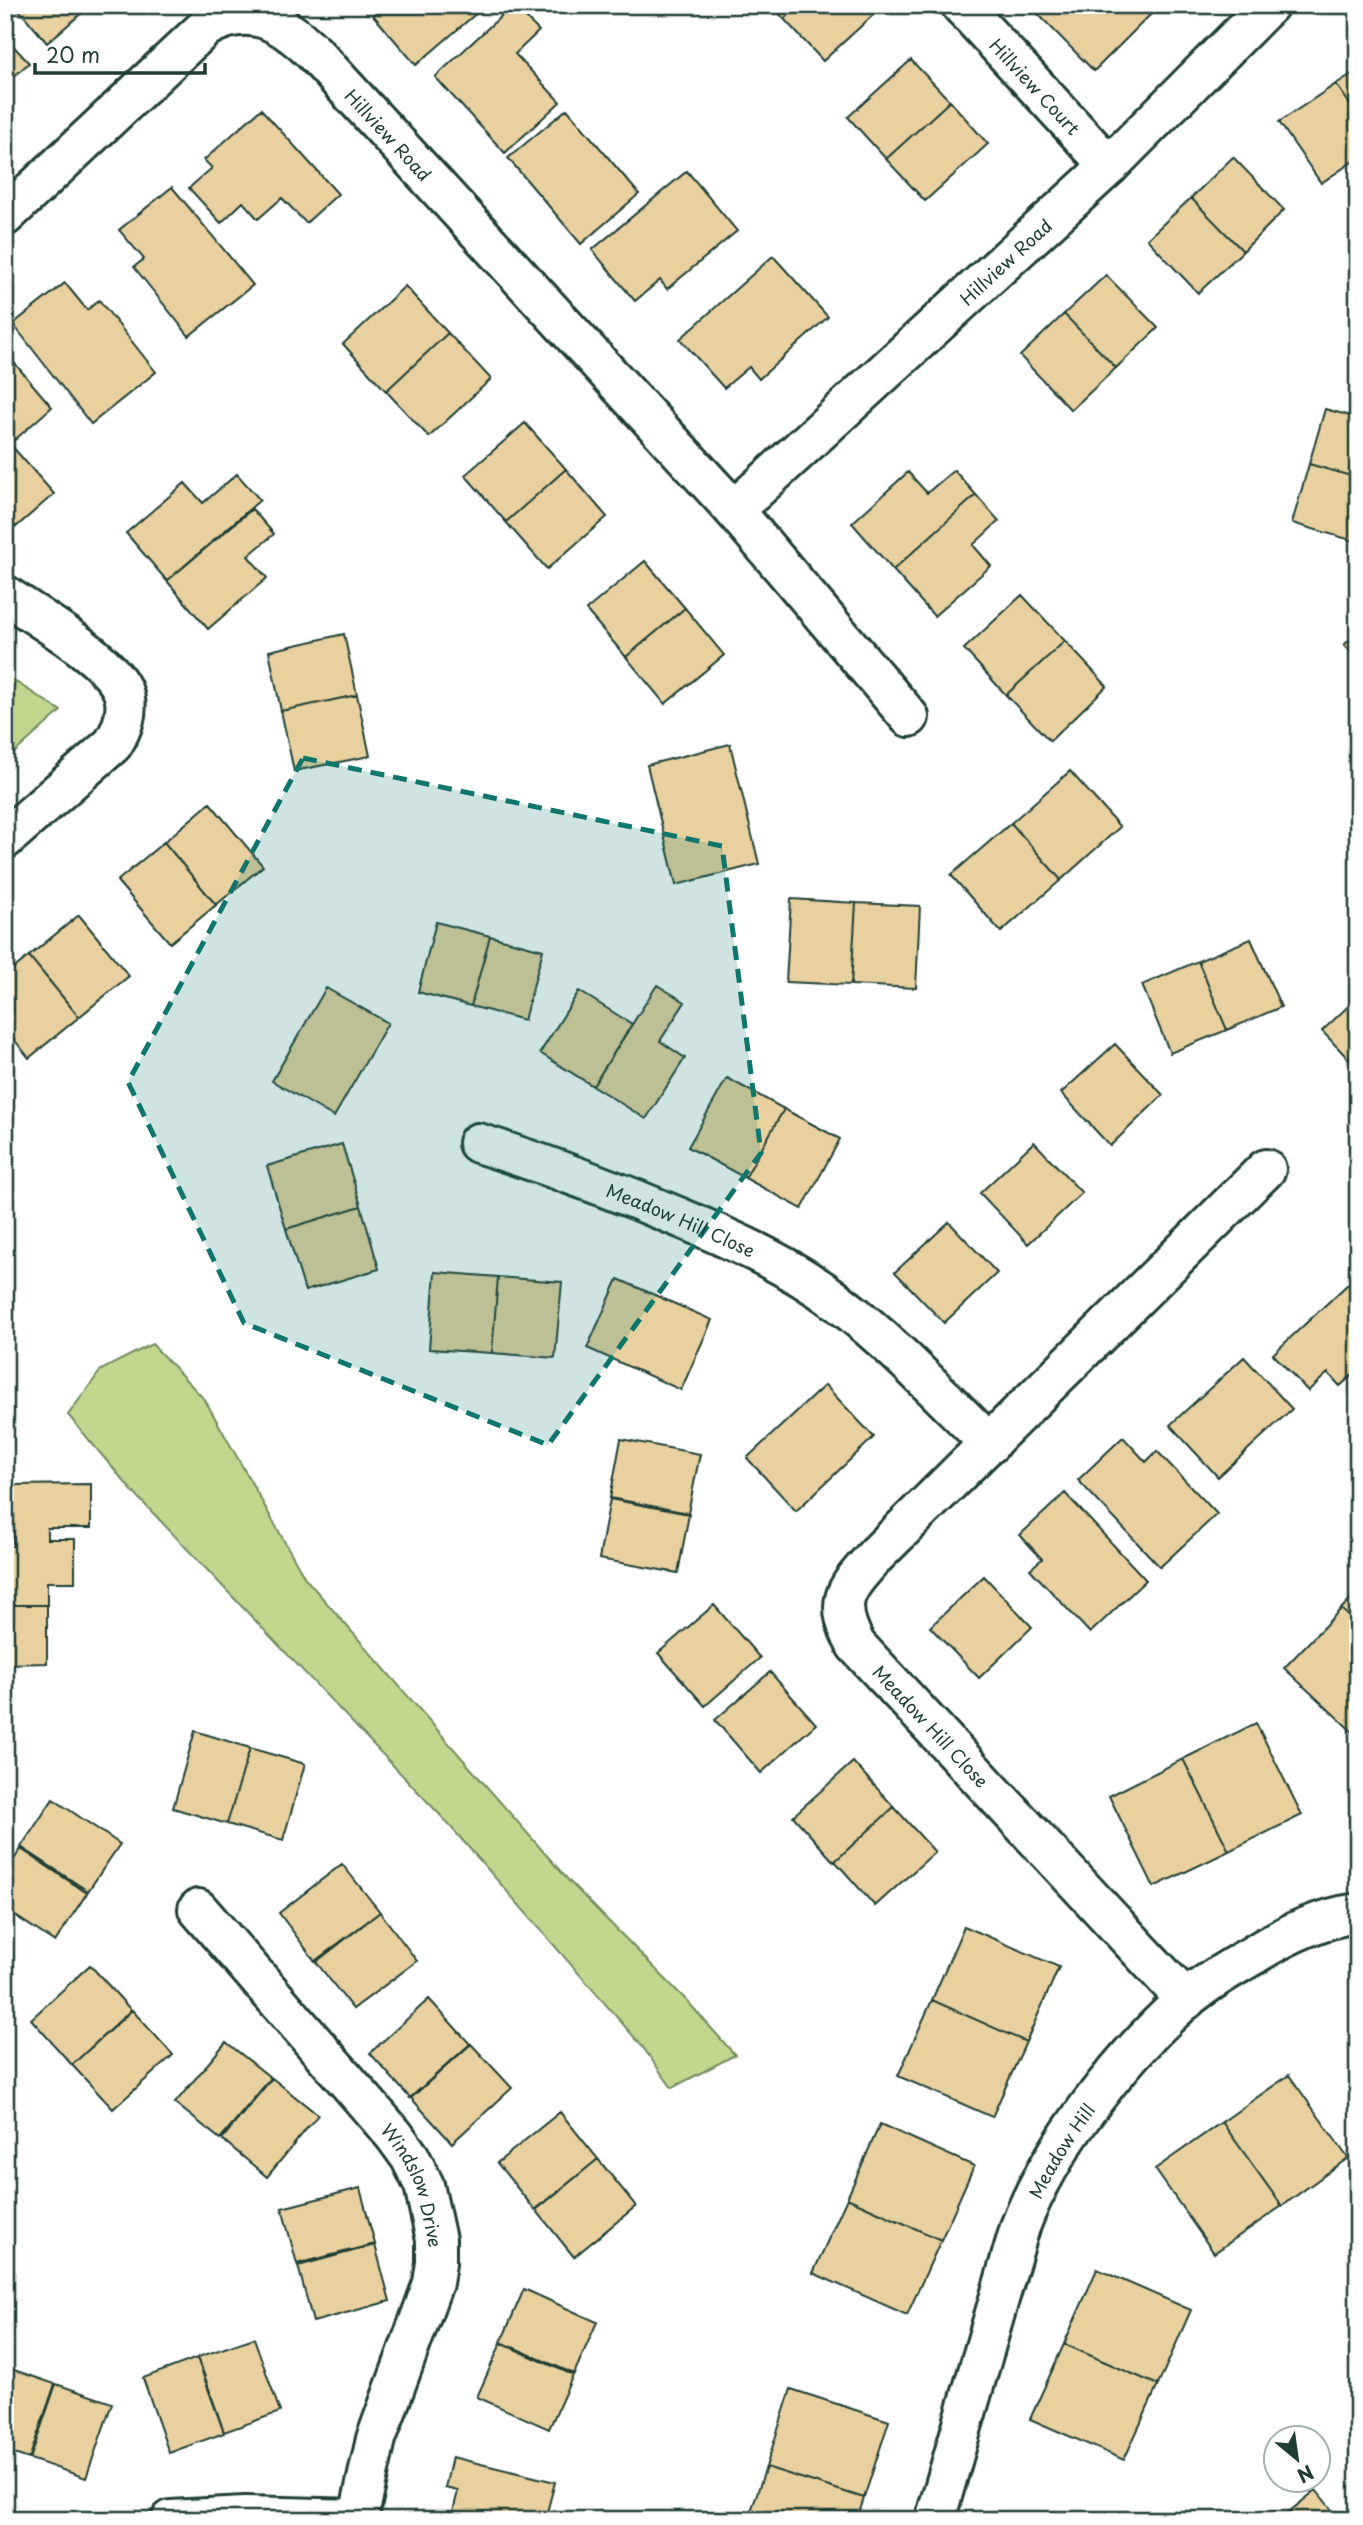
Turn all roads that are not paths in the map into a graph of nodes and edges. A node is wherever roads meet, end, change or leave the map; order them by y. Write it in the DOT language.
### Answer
graph roads {
  1 [pos="961,5"];
  2 [pos="1269,5"];
  3 [pos="1109,166"];
  4 [pos="5,216"];
  5 [pos="734,510"];
  6 [pos="5,595"];
  7 [pos="909,717"];
  8 [pos="5,839"];
  9 [pos="478,1143"];
  10 [pos="1266,1169"];
  11 [pos="990,1444"];
  12 [pos="198,1909"];
  13 [pos="1358,1913"];
  14 [pos="1186,2000"];
  15 [pos="358,2519"];
  16 [pos="171,2520"];
  17 [pos="935,2520"];
  1 -- 3 [label="street, Hillview Court"];
  2 -- 3 [label="street, Hillview Road"];
  3 -- 5 [label="street, Hillview Road"];
  4 -- 5 [label="street, Hillview Road"];
  5 -- 7 [label="street, Hillview Road"];
  6 -- 8 [label="street"];
  9 -- 11 [label="street, Meadow Hill Close"];
  10 -- 11 [label="street, Meadow Hill Close"];
  11 -- 14 [label="street, Meadow Hill Close"];
  12 -- 15 [label="street, Windslow Drive"];
  13 -- 14 [label="street, Meadow Hill"];
  14 -- 17 [label="street, Meadow Hill"];
  15 -- 16 [label="street, Windslow Drive"];
}
